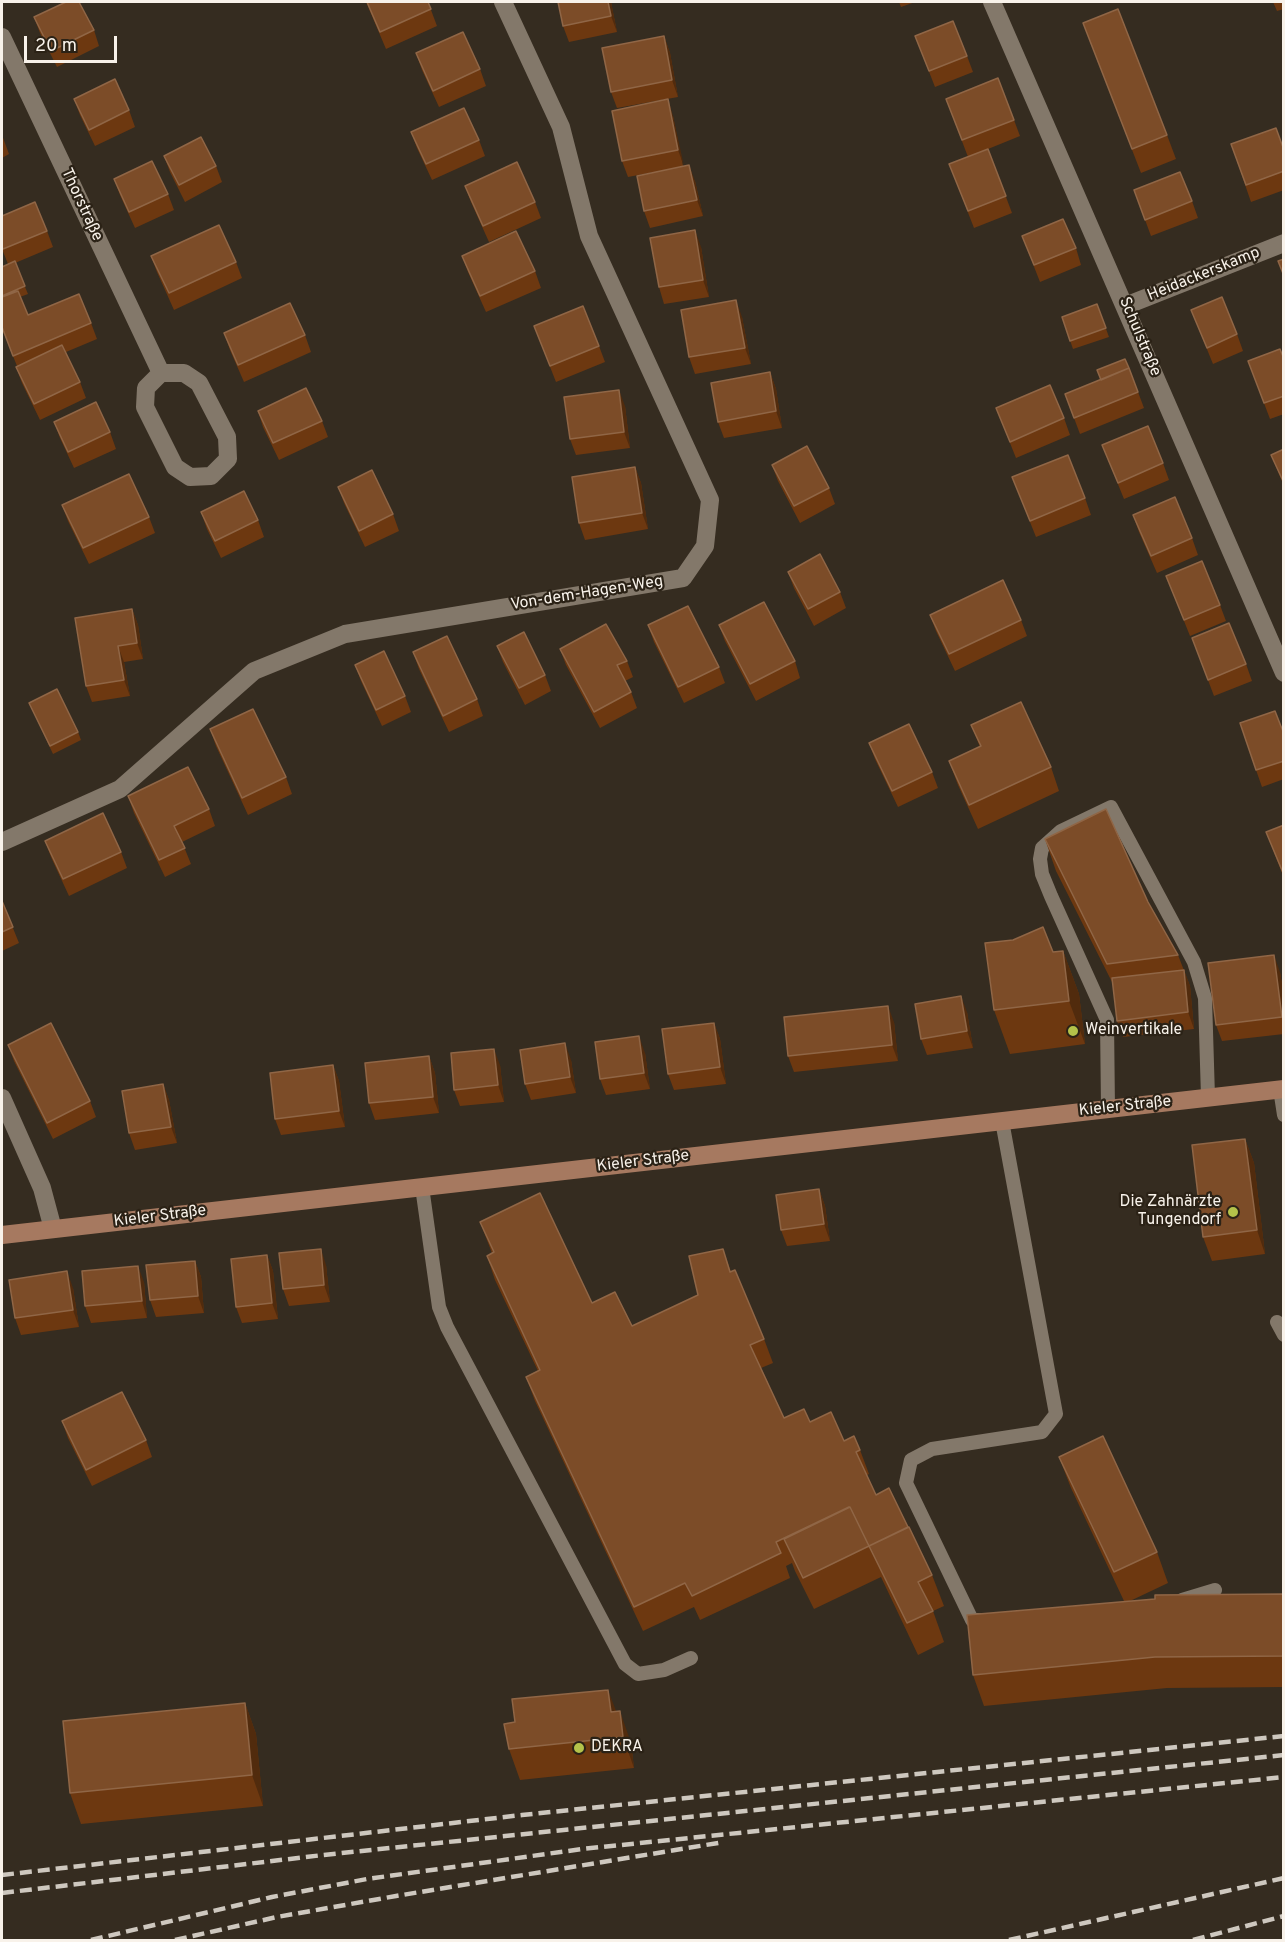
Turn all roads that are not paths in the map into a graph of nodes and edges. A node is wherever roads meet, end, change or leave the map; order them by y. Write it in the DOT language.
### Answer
graph roads {
  1 [pos="503,2"];
  2 [pos="992,2"];
  3 [pos="2,37"];
  4 [pos="1284,243"];
  5 [pos="1125,306"];
  6 [pos="161,373"];
  7 [pos="1284,673"];
  8 [pos="2,842"];
  9 [pos="1282,1089"];
  10 [pos="1208,1097"];
  11 [pos="2,1098"];
  12 [pos="1108,1109"];
  13 [pos="1284,1115"];
  14 [pos="1002,1121"];
  15 [pos="422,1187"];
  16 [pos="53,1229"];
  17 [pos="2,1235"];
  18 [pos="1277,1322"];
  19 [pos="1284,1335"];
  20 [pos="1215,1590"];
  21 [pos="1169,1604"];
  22 [pos="995,1620"];
  23 [pos="691,1658"];
  1 -- 8 [label="street, Von-dem-Hagen-Weg"];
  2 -- 5 [label="street, Schulstraße"];
  3 -- 6 [label="street, Thorstraße"];
  4 -- 5 [label="street, Heidackerskamp"];
  5 -- 7 [label="street, Schulstraße"];
  6 -- 6 [label="street"];
  9 -- 10 [label="main road, Kieler Straße"];
  9 -- 13 [label="lane"];
  10 -- 12 [label="main road, Kieler Straße"];
  10 -- 12 [label="lane"];
  11 -- 16 [label="street"];
  12 -- 14 [label="main road, Kieler Straße"];
  14 -- 15 [label="main road, Kieler Straße"];
  14 -- 22 [label="lane"];
  15 -- 16 [label="main road, Kieler Straße"];
  15 -- 23 [label="lane"];
  16 -- 17 [label="main road, Kieler Straße"];
  18 -- 19 [label="lane"];
  20 -- 21 [label="lane"];
}
